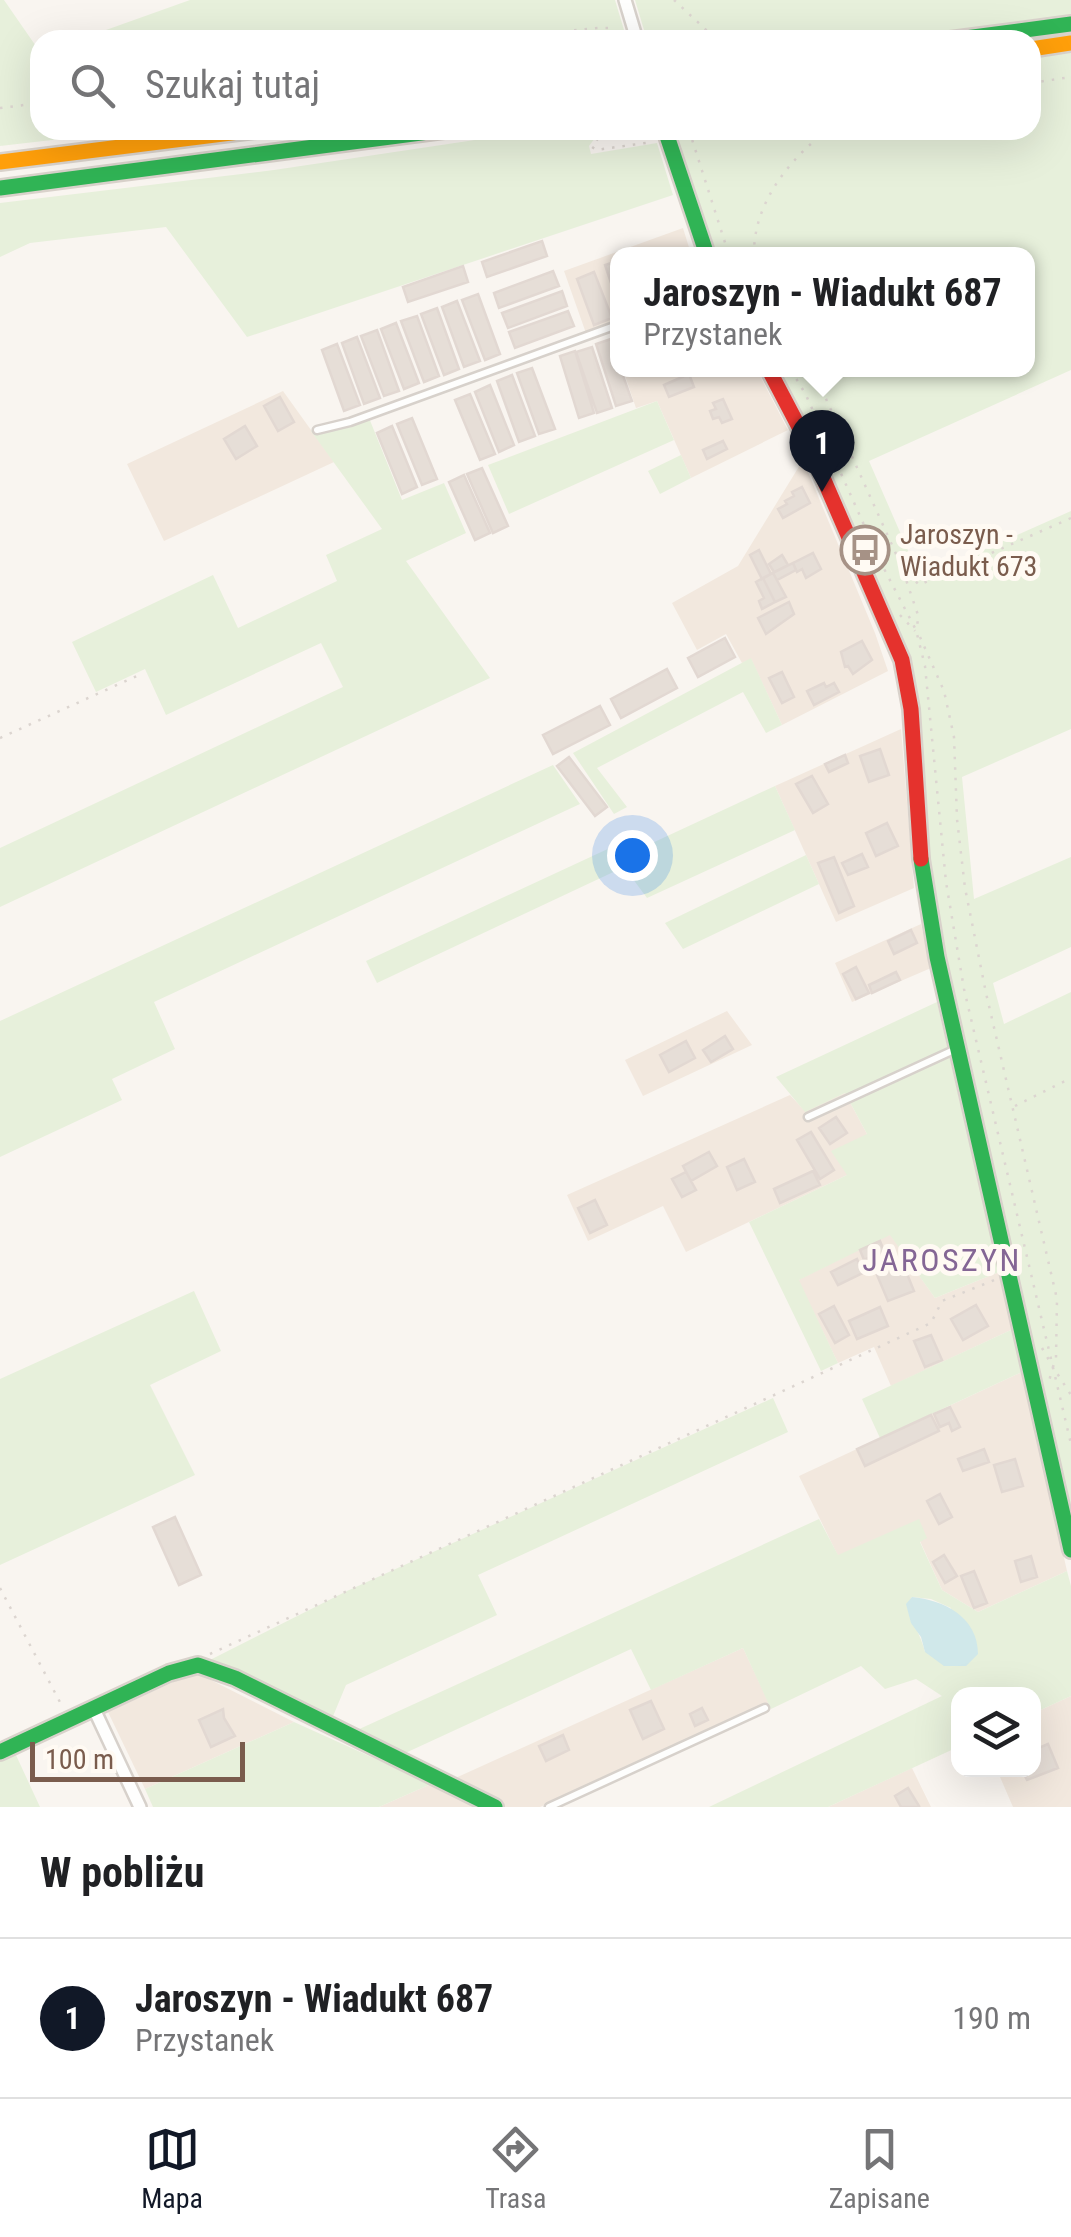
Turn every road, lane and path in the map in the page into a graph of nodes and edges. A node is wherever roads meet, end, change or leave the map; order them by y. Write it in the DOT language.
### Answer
graph roads {
  1 [pos="625,0"];
  2 [pos="674,0"];
  3 [pos="1071,24"];
  4 [pos="609,28"];
  5 [pos="580,30"];
  6 [pos="613,30"];
  7 [pos="632,30"];
  8 [pos="706,30"];
  9 [pos="1026,30"];
  10 [pos="1071,43"];
  11 [pos="1041,47"];
  12 [pos="1071,77"];
  13 [pos="1041,82"];
  14 [pos="30,104"];
  15 [pos="0,108"];
  16 [pos="176,140"];
  17 [pos="367,140"];
  18 [pos="597,140"];
  19 [pos="643,140"];
  20 [pos="668,140"];
  21 [pos="692,140"];
  22 [pos="817,140"];
  23 [pos="0,162"];
  24 [pos="0,188"];
  25 [pos="705,247"];
  26 [pos="728,247"];
  27 [pos="754,247"];
  28 [pos="610,328"];
  29 [pos="772,377"];
  30 [pos="795,377"];
  31 [pos="816,377"];
  32 [pos="317,430"];
  33 [pos="1071,518"];
  34 [pos="901,565"];
  35 [pos="898,613"];
  36 [pos="917,634"];
  37 [pos="916,656"];
  38 [pos="139,675"];
  39 [pos="0,738"];
  40 [pos="957,1048"];
  41 [pos="1071,1078"];
  42 [pos="1013,1106"];
  43 [pos="808,1117"];
  44 [pos="1007,1275"];
  45 [pos="1053,1368"];
  46 [pos="1071,1395"];
  47 [pos="1071,1444"];
  48 [pos="1071,1550"];
  49 [pos="0,1588"];
  50 [pos="198,1664"];
  51 [pos="766,1708"];
  52 [pos="94,1709"];
  53 [pos="70,1720"];
  54 [pos="0,1752"];
  55 [pos="140,1807"];
  56 [pos="495,1807"];
  57 [pos="549,1807"];
  1 -- 7 [label="street"];
  2 -- 8 [label="path"];
  3 -- 9 [label="main road"];
  4 -- 5 [label="path"];
  4 -- 6 [label="path"];
  10 -- 11 [label="main road"];
  12 -- 13 [label="path"];
  14 -- 15 [label="path"];
  16 -- 23 [label="main road"];
  17 -- 24 [label="main road"];
  18 -- 19 [label="path"];
  20 -- 25 [label="main road"];
  21 -- 26 [label="path"];
  22 -- 27 [label="path"];
  28 -- 32 [label="lane"];
  29 -- 40 [label="main road"];
  30 -- 36 [label="path"];
  31 -- 34 [label="path"];
  33 -- 34 [label="path"];
  34 -- 36 [label="path"];
  35 -- 36 [label="path"];
  36 -- 37 [label="path"];
  36 -- 42 [label="path"];
  36 -- 45 [label="path"];
  38 -- 39 [label="path"];
  40 -- 43 [label="lane"];
  40 -- 44 [label="main road"];
  41 -- 42 [label="path"];
  42 -- 45 [label="path"];
  44 -- 48 [label="main road"];
  44 -- 50 [label="path"];
  45 -- 46 [label="path"];
  45 -- 47 [label="path"];
  49 -- 53 [label="path"];
  50 -- 52 [label="main road"];
  50 -- 56 [label="main road"];
  51 -- 57 [label="lane"];
  52 -- 53 [label="main road"];
  52 -- 55 [label="street"];
  53 -- 54 [label="main road"];
}
